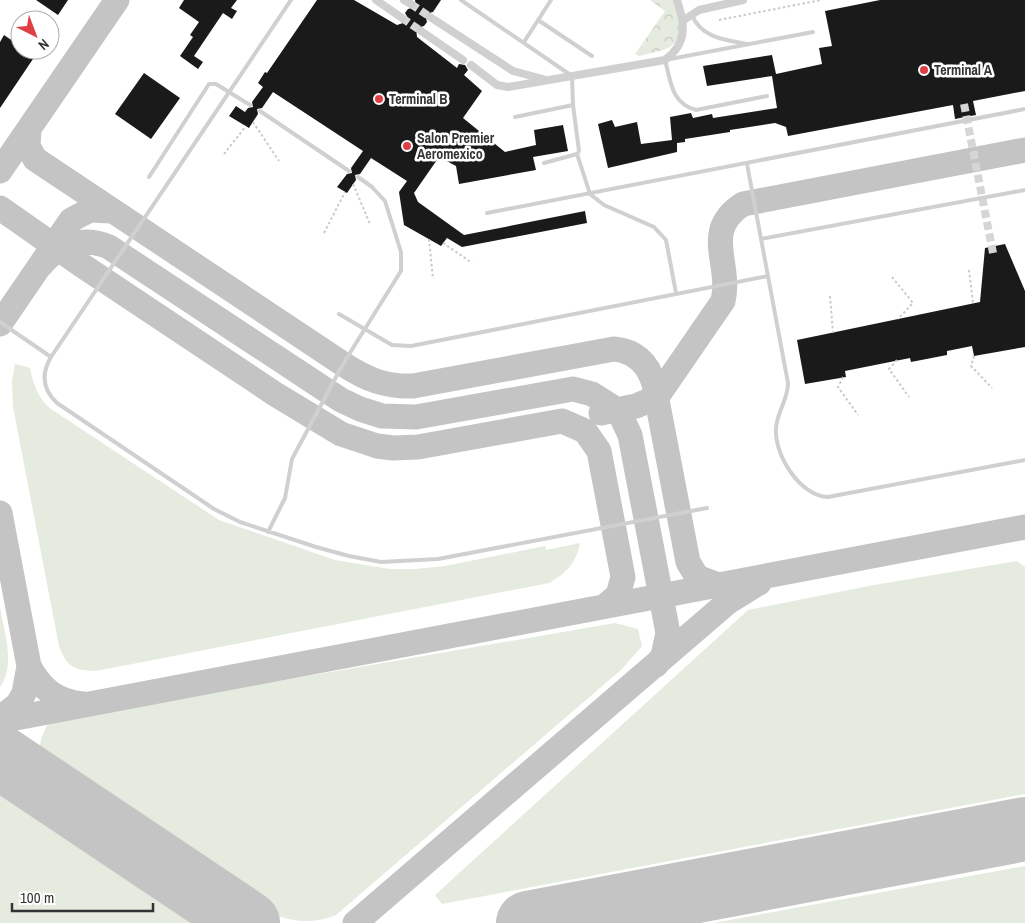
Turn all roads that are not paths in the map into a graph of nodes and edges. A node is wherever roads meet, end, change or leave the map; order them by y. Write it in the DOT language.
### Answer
graph roads {
  1 [pos="290,0"];
  2 [pos="376,0"];
  3 [pos="461,0"];
  4 [pos="551,0"];
  5 [pos="677,0"];
  6 [pos="743,0"];
  7 [pos="692,13"];
  8 [pos="430,16"];
  9 [pos="402,18"];
  10 [pos="538,20"];
  11 [pos="684,20"];
  12 [pos="421,31"];
  13 [pos="813,32"];
  14 [pos="524,42"];
  15 [pos="751,45"];
  16 [pos="592,56"];
  17 [pos="463,60"];
  18 [pos="665,60"];
  19 [pos="471,65"];
  20 [pos="572,76"];
  21 [pos="546,80"];
  22 [pos="230,91"];
  23 [pos="767,96"];
  24 [pos="573,104"];
  25 [pos="250,105"];
  26 [pos="1025,109"];
  27 [pos="260,111"];
  28 [pos="515,117"];
  29 [pos="577,154"];
  30 [pos="544,163"];
  31 [pos="747,164"];
  32 [pos="349,171"];
  33 [pos="149,177"];
  34 [pos="358,177"];
  35 [pos="1025,190"];
  36 [pos="590,194"];
  37 [pos="487,213"];
  38 [pos="761,239"];
  39 [pos="768,276"];
  40 [pos="676,293"];
  41 [pos="339,314"];
  42 [pos="0,322"];
  43 [pos="364,330"];
  44 [pos="51,356"];
  45 [pos="1025,460"];
  46 [pos="707,508"];
  47 [pos="268,532"];
  1 -- 22 [label="lane"];
  2 -- 9 [label="street"];
  3 -- 14 [label="lane"];
  4 -- 10 [label="lane"];
  5 -- 11 [label="street"];
  6 -- 7 [label="street"];
  7 -- 11 [label="street"];
  7 -- 15 [label="lane"];
  8 -- 21 [label="street"];
  10 -- 14 [label="lane"];
  10 -- 16 [label="lane"];
  11 -- 18 [label="street"];
  12 -- 17 [label="street"];
  13 -- 15 [label="lane"];
  14 -- 20 [label="lane"];
  15 -- 18 [label="lane"];
  18 -- 20 [label="street"];
  18 -- 23 [label="lane"];
  19 -- 21 [label="street"];
  20 -- 21 [label="street"];
  20 -- 24 [label="lane"];
  22 -- 25 [label="lane"];
  22 -- 33 [label="lane"];
  22 -- 44 [label="lane"];
  24 -- 28 [label="lane"];
  24 -- 29 [label="lane"];
  26 -- 31 [label="lane"];
  27 -- 32 [label="lane"];
  29 -- 30 [label="lane"];
  29 -- 36 [label="lane"];
  31 -- 36 [label="lane"];
  31 -- 38 [label="lane"];
  34 -- 43 [label="lane"];
  35 -- 38 [label="lane"];
  36 -- 37 [label="lane"];
  36 -- 40 [label="lane"];
  38 -- 39 [label="lane"];
  39 -- 40 [label="lane"];
  39 -- 45 [label="lane"];
  40 -- 43 [label="lane"];
  41 -- 43 [label="lane"];
  42 -- 44 [label="lane"];
  43 -- 47 [label="lane"];
  44 -- 47 [label="lane"];
  46 -- 47 [label="lane"];
}
